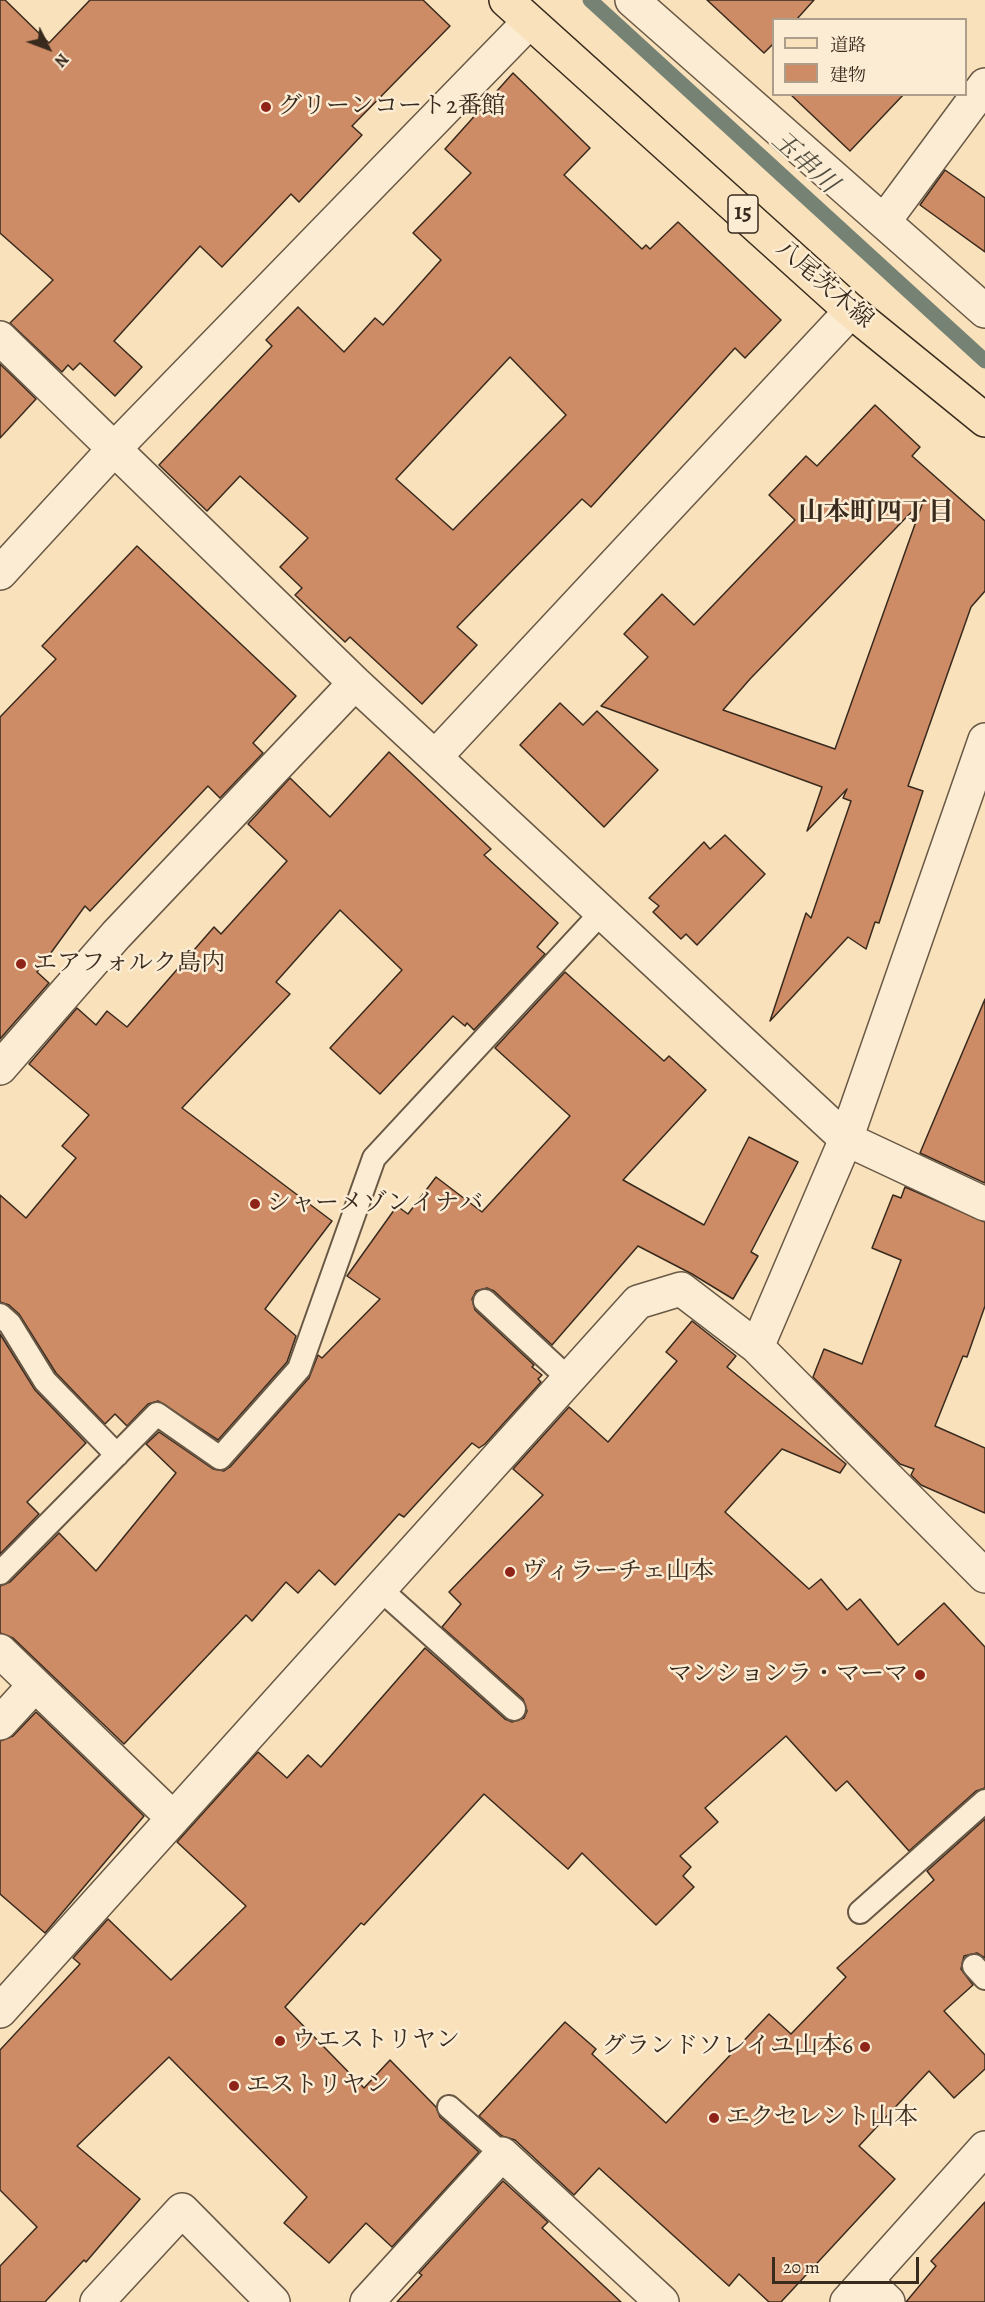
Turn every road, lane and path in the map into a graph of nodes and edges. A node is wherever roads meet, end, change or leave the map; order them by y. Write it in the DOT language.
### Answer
graph roads {
  1 [pos="632,0"];
  2 [pos="518,11"];
  3 [pos="985,85"];
  4 [pos="885,220"];
  5 [pos="851,311"];
  6 [pos="985,311"];
  7 [pos="0,338"];
  8 [pos="985,420"];
  9 [pos="115,448"];
  10 [pos="0,573"];
  11 [pos="356,683"];
  12 [pos="985,740"];
  13 [pos="435,757"];
  14 [pos="602,912"];
  15 [pos="0,1068"];
  16 [pos="846,1139"];
  17 [pos="985,1204"];
  18 [pos="485,1301"];
  19 [pos="0,1315"];
  20 [pos="758,1347"];
  21 [pos="569,1379"];
  22 [pos="117,1455"];
  23 [pos="0,1573"];
  24 [pos="985,1576"];
  25 [pos="380,1589"];
  26 [pos="0,1651"];
  27 [pos="35,1684"];
  28 [pos="514,1709"];
  29 [pos="0,1723"];
  30 [pos="985,1801"];
  31 [pos="173,1818"];
  32 [pos="860,1912"];
  33 [pos="0,2011"];
  34 [pos="449,2107"];
  35 [pos="985,2148"];
  36 [pos="502,2154"];
  37 [pos="867,2295"];
  38 [pos="649,2298"];
  39 [pos="97,2302"];
  40 [pos="273,2302"];
  41 [pos="367,2302"];
  1 -- 4 [label="street"];
  2 -- 5 [label="main road, 八尾茨木線 / 15"];
  2 -- 9 [label="street"];
  3 -- 4 [label="street"];
  4 -- 6 [label="street"];
  5 -- 8 [label="main road, 八尾茨木線 / 15"];
  5 -- 13 [label="street"];
  7 -- 9 [label="street"];
  9 -- 10 [label="street"];
  9 -- 11 [label="street"];
  11 -- 13 [label="street"];
  11 -- 15 [label="street"];
  12 -- 16 [label="street"];
  13 -- 14 [label="street"];
  14 -- 16 [label="street"];
  14 -- 22 [label="lane"];
  16 -- 17 [label="street"];
  16 -- 20 [label="street"];
  18 -- 21 [label="lane"];
  19 -- 22 [label="lane"];
  20 -- 21 [label="street"];
  20 -- 24 [label="street"];
  21 -- 25 [label="street"];
  22 -- 23 [label="lane"];
  25 -- 28 [label="lane"];
  25 -- 31 [label="street"];
  26 -- 27 [label="street"];
  27 -- 29 [label="street"];
  27 -- 31 [label="street"];
  30 -- 32 [label="lane"];
  31 -- 33 [label="street"];
  34 -- 36 [label="lane"];
  35 -- 37 [label="street"];
  36 -- 38 [label="street"];
  36 -- 41 [label="street"];
  39 -- 40 [label="street"];
}
